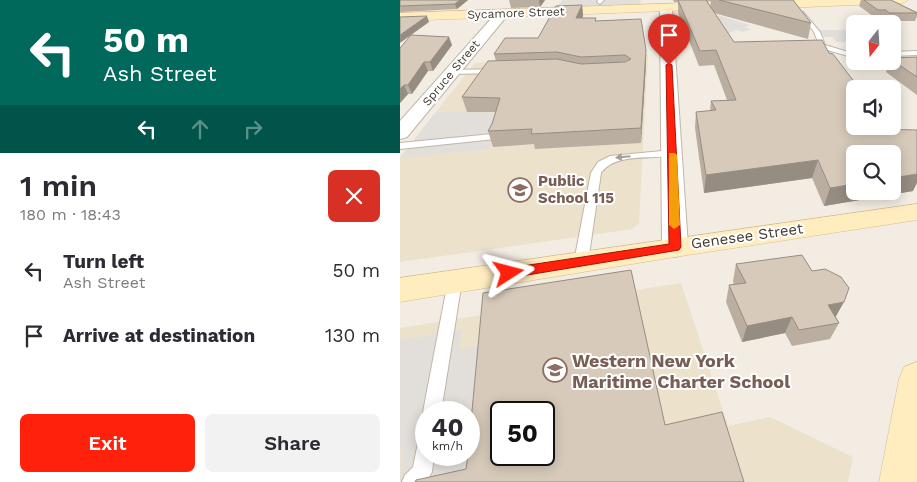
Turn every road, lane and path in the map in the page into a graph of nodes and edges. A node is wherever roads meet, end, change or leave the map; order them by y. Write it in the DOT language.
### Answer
graph roads {
  1 [pos="792,2"];
  2 [pos="892,3"];
  3 [pos="658,5"];
  4 [pos="744,5"];
  5 [pos="725,6"];
  6 [pos="497,9"];
  7 [pos="400,17"];
  8 [pos="822,46"];
  9 [pos="917,53"];
  10 [pos="901,54"];
  11 [pos="826,57"];
  12 [pos="830,65"];
  13 [pos="503,71"];
  14 [pos="452,72"];
  15 [pos="400,133"];
  16 [pos="492,137"];
  17 [pos="400,146"];
  18 [pos="672,153"];
  19 [pos="917,212"];
  20 [pos="675,247"];
  21 [pos="581,262"];
  22 [pos="455,281"];
  23 [pos="400,290"];
  24 [pos="917,379"];
  25 [pos="434,401"];
  26 [pos="423,466"];
  27 [pos="412,482"];
  28 [pos="900,482"];
  1 -- 2 [label="street"];
  1 -- 4 [label="street"];
  1 -- 8 [label="lane"];
  3 -- 5 [label="street, Sycamore Street"];
  3 -- 6 [label="street, Sycamore Street"];
  3 -- 18 [label="street"];
  6 -- 7 [label="street, Sycamore Street"];
  6 -- 14 [label="street, Spruce Street"];
  8 -- 11 [label="lane"];
  8 -- 11 [label="lane"];
  9 -- 10 [label="lane"];
  11 -- 12 [label="lane"];
  13 -- 14 [label="lane"];
  14 -- 15 [label="street, Spruce Street"];
  16 -- 17 [label="lane"];
  18 -- 20 [label="street"];
  18 -- 21 [label="lane, one-way"];
  19 -- 20 [label="street, Genesee Street"];
  20 -- 21 [label="street, Genesee Street"];
  21 -- 22 [label="street, Genesee Street"];
  22 -- 23 [label="street, Genesee Street"];
  22 -- 25 [label="lane"];
  24 -- 28 [label="street"];
  26 -- 27 [label="lane"];
}
